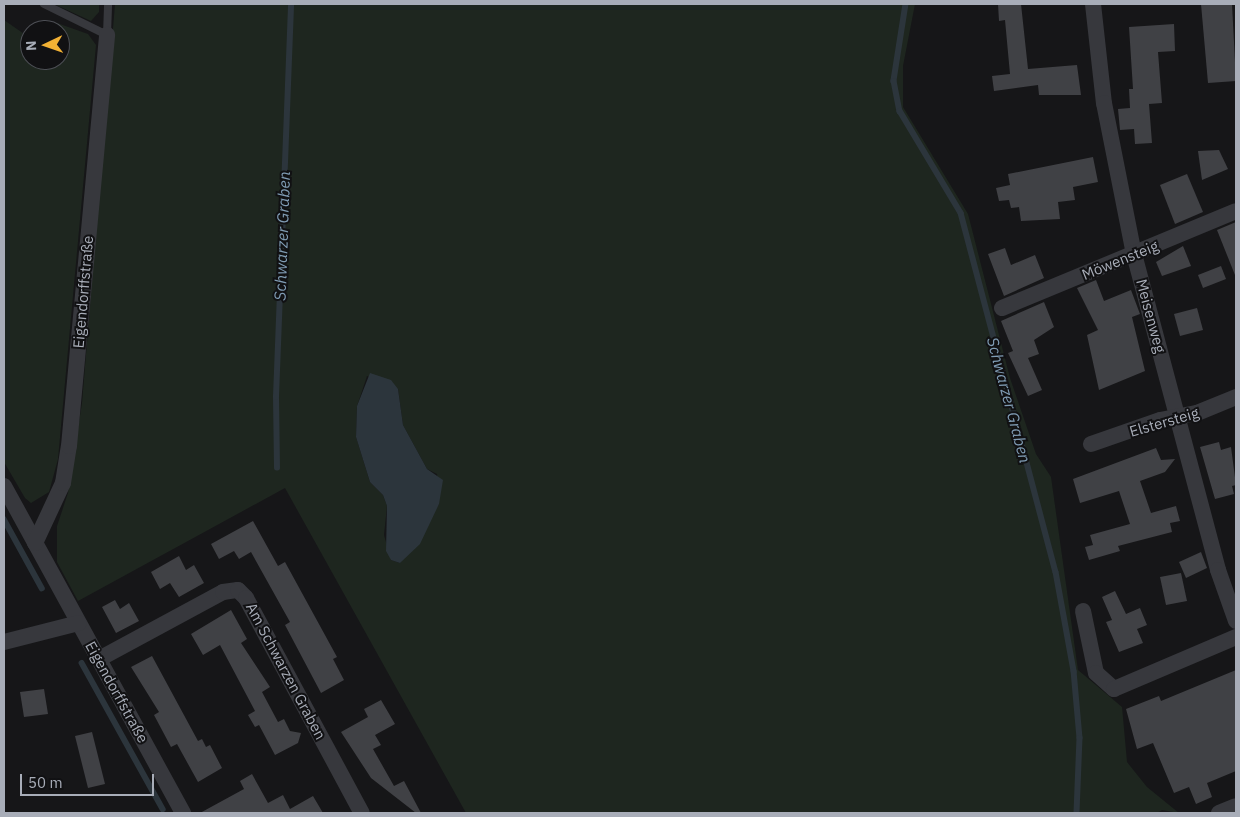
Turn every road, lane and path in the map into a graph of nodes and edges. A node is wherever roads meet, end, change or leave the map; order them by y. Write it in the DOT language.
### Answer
graph roads {
  1 [pos="44,4"];
  2 [pos="108,4"];
  3 [pos="1092,4"];
  4 [pos="107,34"];
  5 [pos="1236,211"];
  6 [pos="1134,254"];
  7 [pos="1002,308"];
  8 [pos="1236,397"];
  9 [pos="1178,416"];
  10 [pos="1091,444"];
  11 [pos="4,486"];
  12 [pos="35,543"];
  13 [pos="1083,611"];
  14 [pos="1236,622"];
  15 [pos="79,623"];
  16 [pos="1236,637"];
  17 [pos="4,642"];
  18 [pos="99,659"];
  19 [pos="1236,806"];
  20 [pos="183,813"];
  21 [pos="362,813"];
  22 [pos="1219,813"];
  1 -- 4 [label="lane"];
  2 -- 4 [label="lane, Eigendorffstraße"];
  3 -- 6 [label="street, Meisenweg"];
  4 -- 12 [label="street, Eigendorffstraße"];
  5 -- 6 [label="street, Möwensteig"];
  6 -- 7 [label="street, Möwensteig"];
  6 -- 9 [label="street, Meisenweg"];
  8 -- 9 [label="street, Elstersteig"];
  9 -- 10 [label="street, Elstersteig"];
  9 -- 14 [label="street, Meisenweg"];
  11 -- 12 [label="street, Eigendorffstraße"];
  12 -- 15 [label="street, Eigendorffstraße"];
  13 -- 16 [label="street"];
  15 -- 17 [label="street, Eigendorffstraße"];
  15 -- 18 [label="street, Eigendorffstraße"];
  18 -- 20 [label="street, Eigendorffstraße"];
  18 -- 21 [label="street, Am Schwarzen Graben"];
  19 -- 22 [label="street"];
}
